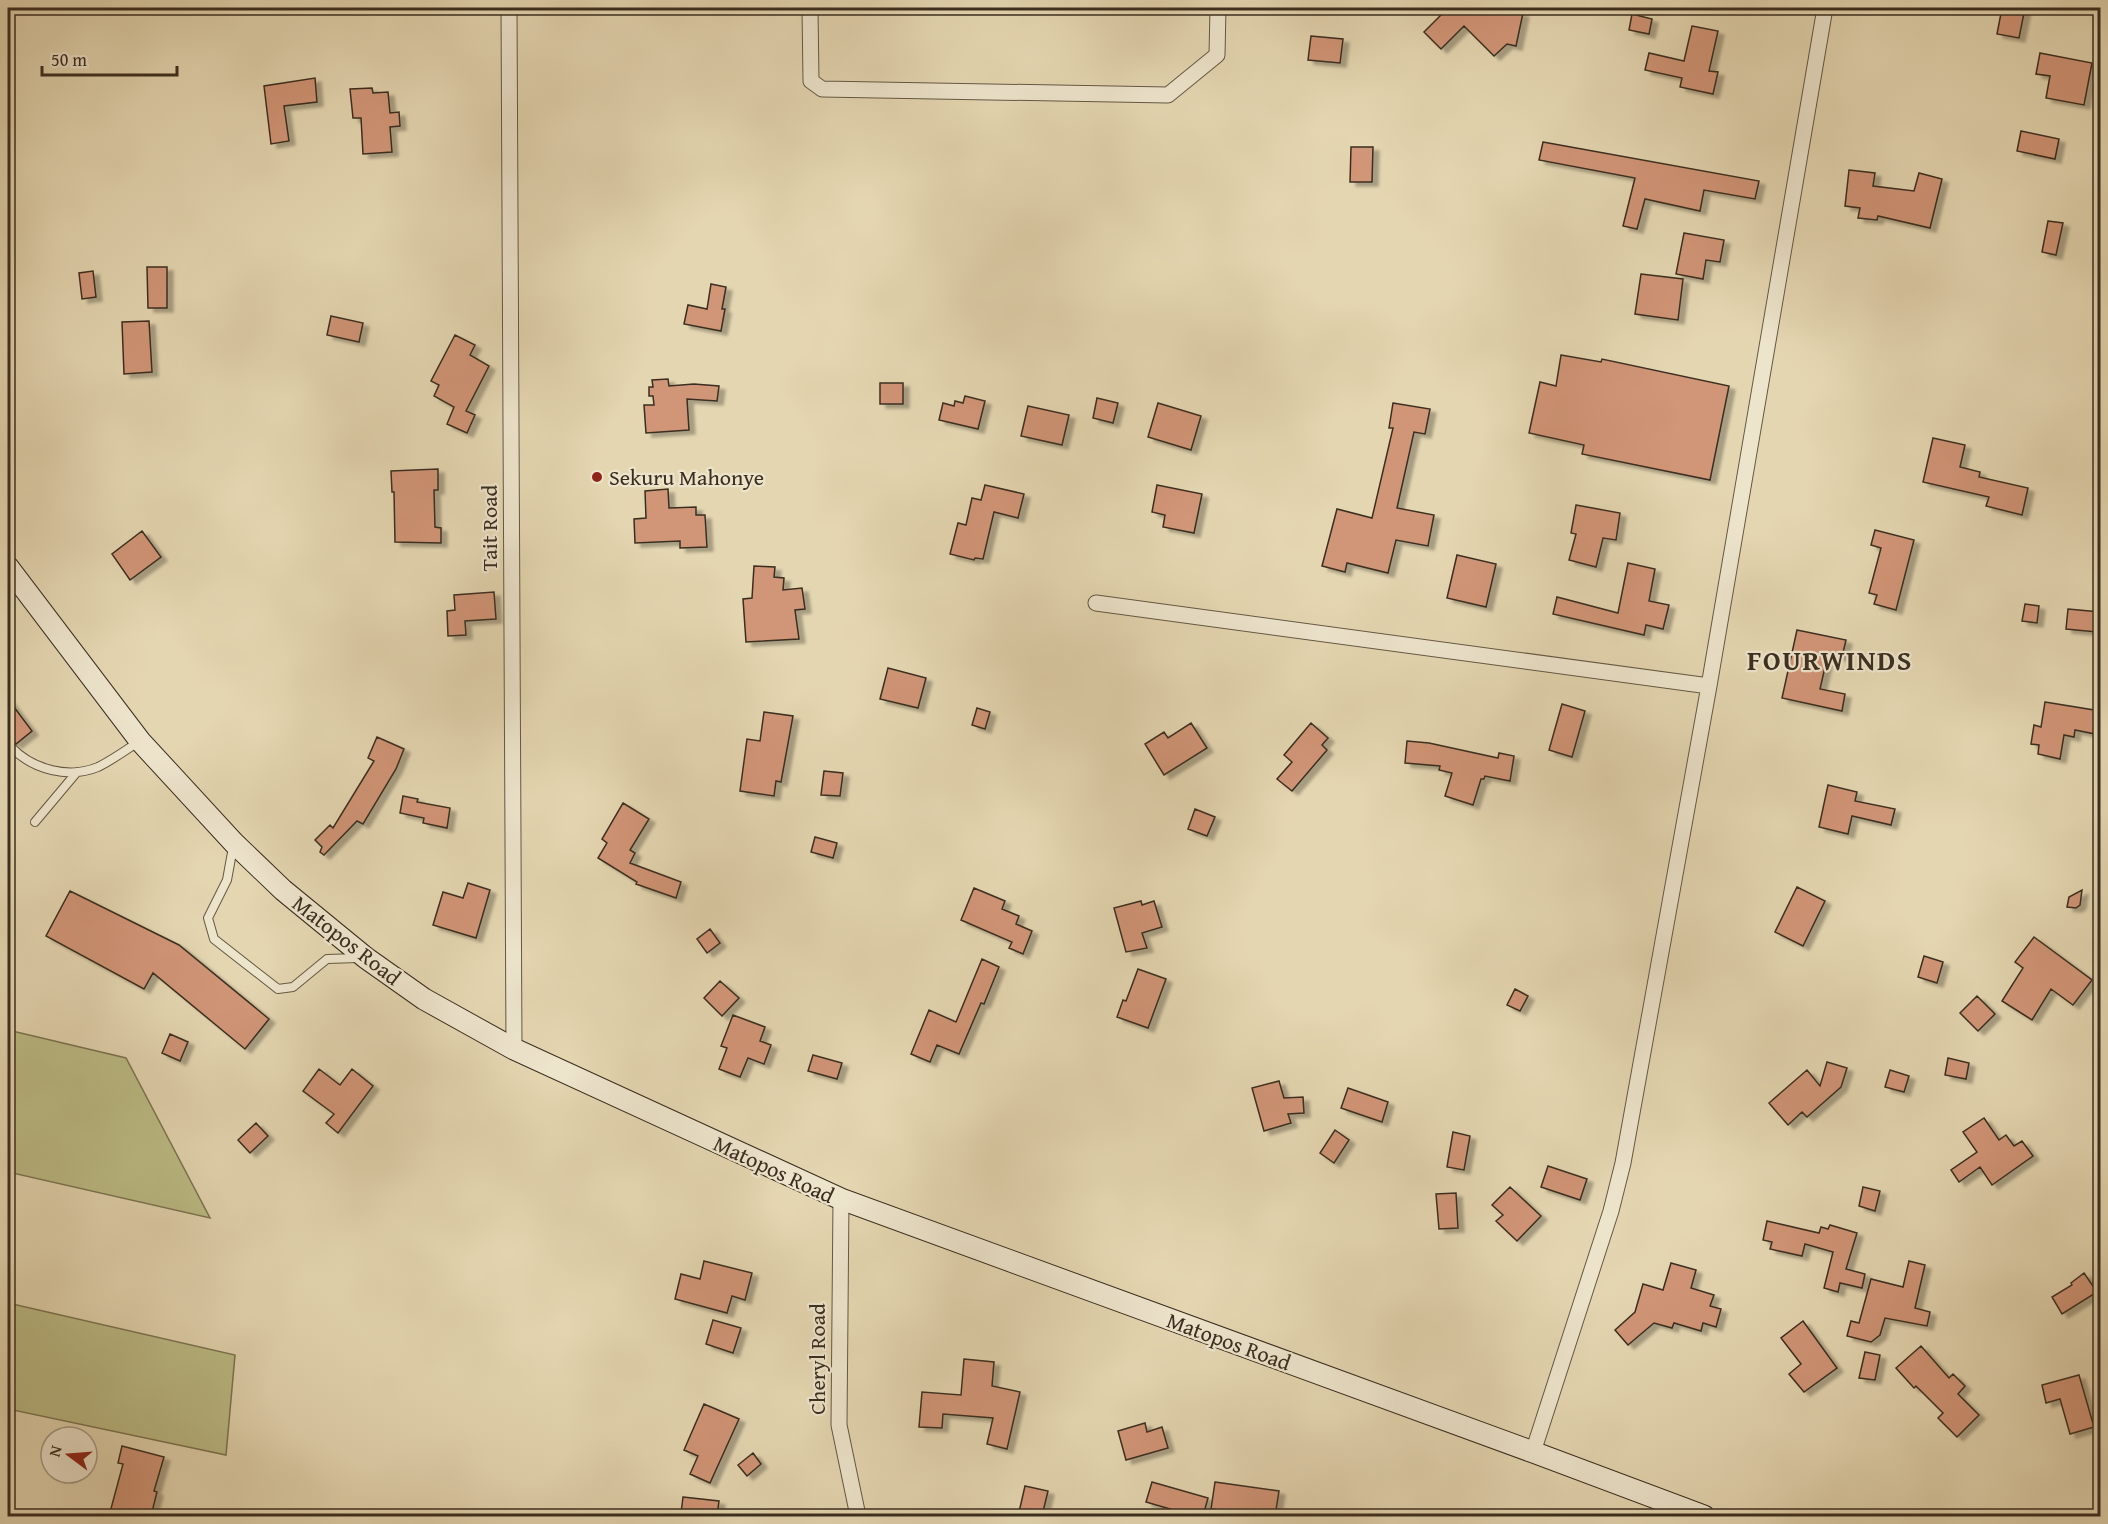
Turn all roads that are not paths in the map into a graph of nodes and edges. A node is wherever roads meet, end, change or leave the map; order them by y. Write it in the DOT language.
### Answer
graph roads {
  1 [pos="509,8"];
  2 [pos="810,8"];
  3 [pos="1218,8"];
  4 [pos="1825,8"];
  5 [pos="8,567"];
  6 [pos="1096,603"];
  7 [pos="1709,686"];
  8 [pos="140,741"];
  9 [pos="11,747"];
  10 [pos="77,772"];
  11 [pos="35,822"];
  12 [pos="234,843"];
  13 [pos="366,958"];
  14 [pos="514,1049"];
  15 [pos="841,1199"];
  16 [pos="1533,1452"];
  17 [pos="858,1516"];
  18 [pos="1704,1516"];
  1 -- 14 [label="street, Tait Road"];
  2 -- 3 [label="street"];
  4 -- 7 [label="street"];
  5 -- 8 [label="main road, Matopos Road"];
  6 -- 7 [label="street"];
  7 -- 16 [label="street"];
  8 -- 10 [label="lane"];
  8 -- 12 [label="main road, Matopos Road"];
  9 -- 10 [label="lane"];
  10 -- 11 [label="lane"];
  12 -- 13 [label="main road, Matopos Road"];
  12 -- 13 [label="lane"];
  13 -- 14 [label="main road, Matopos Road"];
  14 -- 15 [label="main road, Matopos Road"];
  15 -- 16 [label="main road, Matopos Road"];
  15 -- 17 [label="street, Cheryl Road"];
  16 -- 18 [label="main road, Matopos Road"];
}
